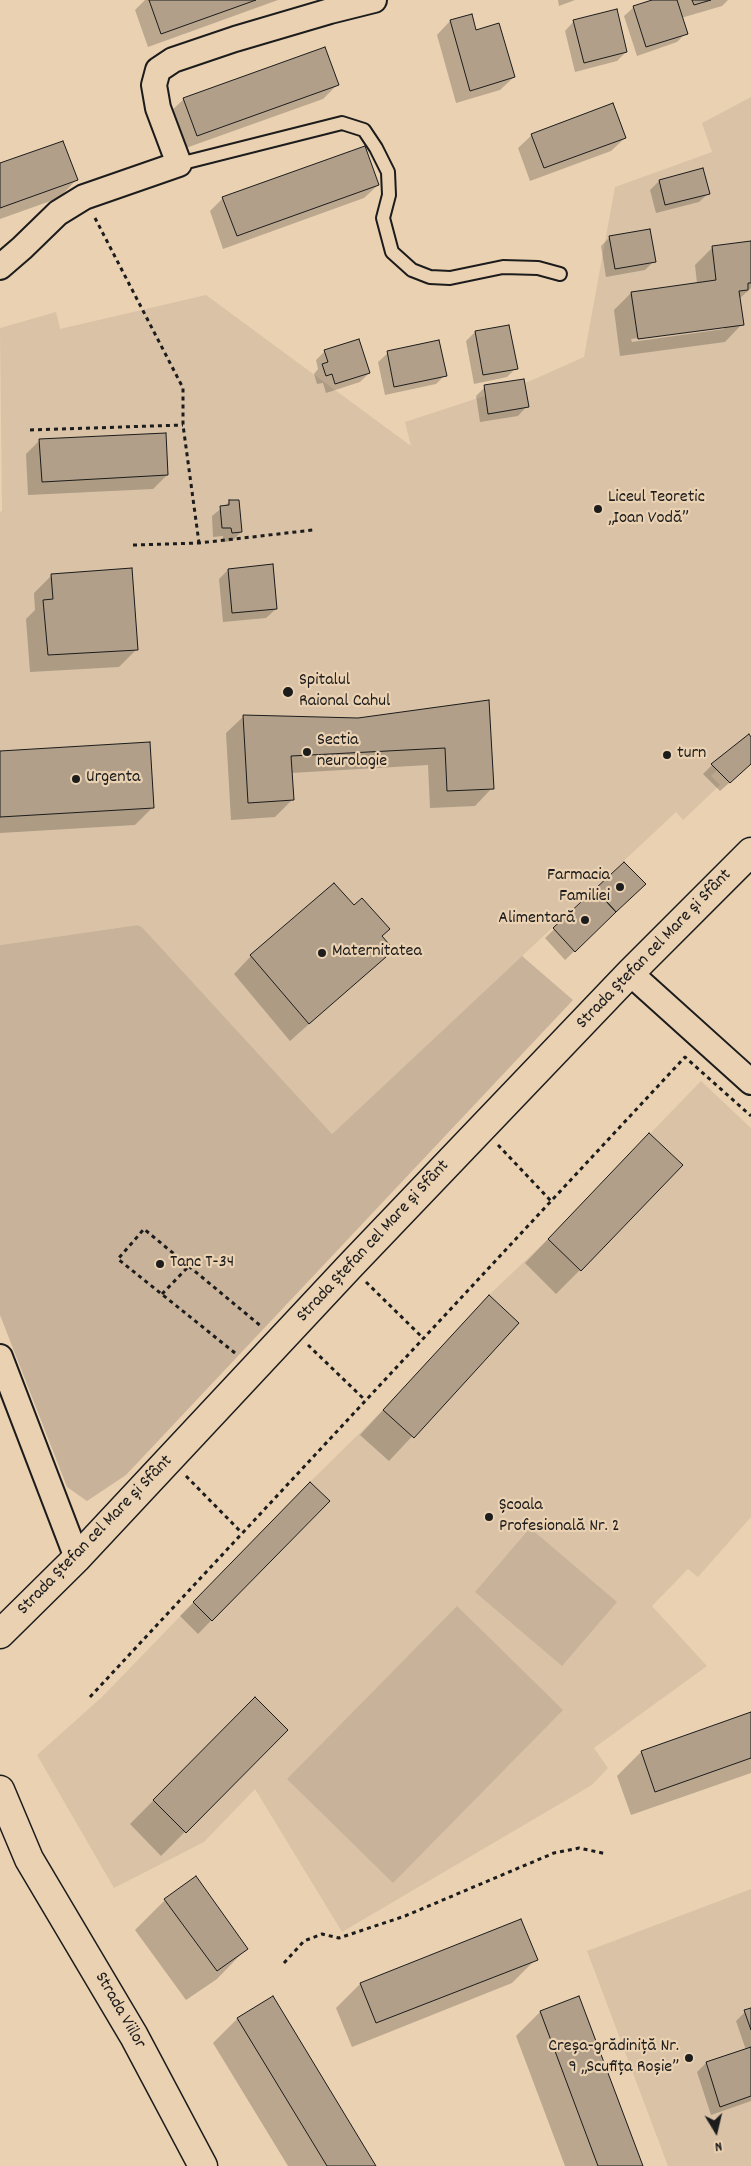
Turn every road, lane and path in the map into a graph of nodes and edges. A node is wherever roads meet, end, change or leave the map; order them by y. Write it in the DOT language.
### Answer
graph roads {
  1 [pos="374,0"];
  2 [pos="179,164"];
  3 [pos="84,197"];
  4 [pos="0,266"];
  5 [pos="560,274"];
  6 [pos="183,425"];
  7 [pos="30,430"];
  8 [pos="313,530"];
  9 [pos="199,543"];
  10 [pos="133,545"];
  11 [pos="751,852"];
  12 [pos="630,973"];
  13 [pos="751,1082"];
  14 [pos="751,1116"];
  15 [pos="482,1128"];
  16 [pos="551,1201"];
  17 [pos="350,1266"];
  18 [pos="188,1267"];
  19 [pos="162,1294"];
  20 [pos="286,1335"];
  21 [pos="423,1338"];
  22 [pos="0,1357"];
  23 [pos="255,1369"];
  24 [pos="365,1400"];
  25 [pos="170,1459"];
  26 [pos="242,1533"];
  27 [pos="77,1558"];
  28 [pos="0,1634"];
  29 [pos="90,1697"];
  30 [pos="0,1790"];
  31 [pos="0,1831"];
  32 [pos="607,1854"];
  33 [pos="29,1859"];
  34 [pos="284,1963"];
  35 [pos="203,2166"];
  1 -- 2 [label="street"];
  2 -- 3 [label="street"];
  2 -- 5 [label="lane"];
  3 -- 4 [label="street"];
  3 -- 6 [label="path"];
  6 -- 7 [label="path"];
  6 -- 9 [label="path"];
  8 -- 9 [label="path"];
  9 -- 10 [label="path"];
  11 -- 12 [label="main road, Strada Ștefan cel Mare și Sfânt"];
  12 -- 13 [label="street"];
  12 -- 15 [label="main road, Strada Ștefan cel Mare și Sfânt"];
  14 -- 16 [label="path"];
  15 -- 16 [label="path"];
  15 -- 17 [label="main road, Strada Ștefan cel Mare și Sfânt"];
  16 -- 21 [label="path"];
  17 -- 20 [label="main road, Strada Ștefan cel Mare și Sfânt"];
  17 -- 21 [label="path"];
  18 -- 19 [label="path"];
  18 -- 19 [label="path"];
  18 -- 20 [label="path"];
  19 -- 23 [label="path"];
  20 -- 23 [label="main road, Strada Ștefan cel Mare și Sfânt"];
  20 -- 24 [label="path"];
  21 -- 24 [label="path"];
  22 -- 27 [label="street"];
  23 -- 25 [label="main road, Strada Ștefan cel Mare și Sfânt"];
  24 -- 26 [label="path"];
  25 -- 26 [label="path"];
  25 -- 27 [label="main road, Strada Ștefan cel Mare și Sfânt"];
  26 -- 29 [label="path"];
  27 -- 28 [label="main road, Strada Ștefan cel Mare și Sfânt"];
  30 -- 33 [label="main road"];
  31 -- 33 [label="main road"];
  32 -- 34 [label="path"];
  33 -- 35 [label="main road, Strada Viilor"];
}
